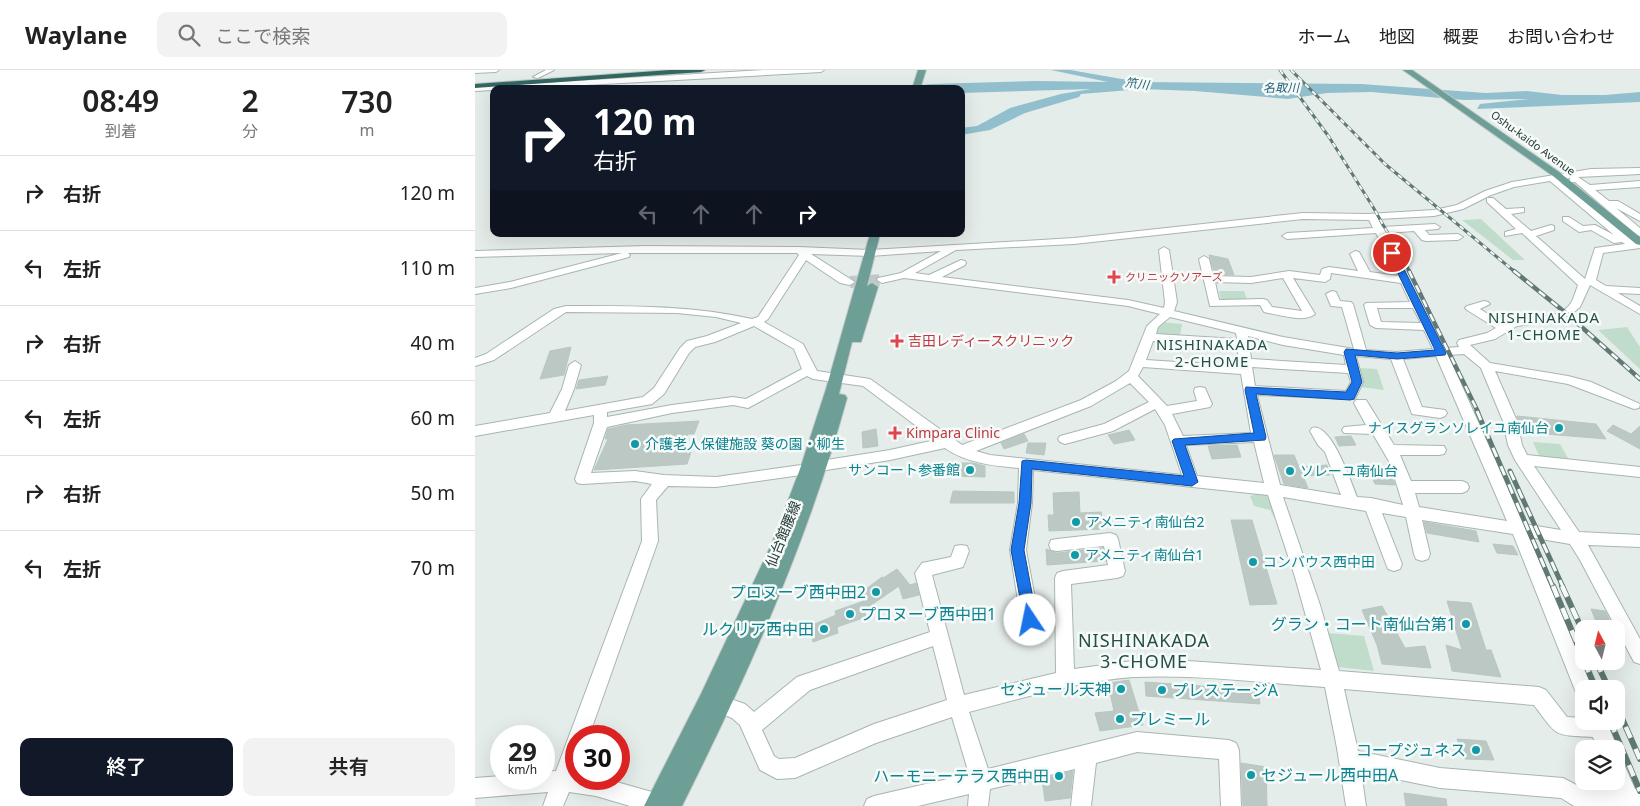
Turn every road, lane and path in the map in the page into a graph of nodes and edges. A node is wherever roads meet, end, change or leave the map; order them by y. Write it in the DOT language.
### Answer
graph roads {
  1 [pos="496,70"];
  2 [pos="551,70"];
  3 [pos="633,70"];
  4 [pos="641,70"];
  5 [pos="671,70"];
  6 [pos="701,70"];
  7 [pos="798,70"];
  8 [pos="821,70"];
  9 [pos="921,70"];
  10 [pos="927,70"];
  11 [pos="1407,70"];
  12 [pos="475,71"];
  13 [pos="536,77"];
  14 [pos="475,85"];
  15 [pos="917,85"];
  16 [pos="924,85"];
  17 [pos="1640,171"];
  18 [pos="1559,177"];
  19 [pos="1573,180"];
  20 [pos="1640,184"];
  21 [pos="1587,188"];
  22 [pos="1507,196"];
  23 [pos="1490,200"];
  24 [pos="1479,202"];
  25 [pos="1605,204"];
  26 [pos="1521,210"];
  27 [pos="1501,214"];
  28 [pos="1637,214"];
  29 [pos="1372,217"];
  30 [pos="1566,219"];
  31 [pos="1271,220"];
  32 [pos="1624,221"];
  33 [pos="1640,223"];
  34 [pos="1435,227"];
  35 [pos="1417,228"];
  36 [pos="1551,228"];
  37 [pos="1380,230"];
  38 [pos="1525,232"];
  39 [pos="1640,233"];
  40 [pos="1508,234"];
  41 [pos="1185,236"];
  42 [pos="875,237"];
  43 [pos="883,237"];
  44 [pos="1458,237"];
  45 [pos="1301,244"];
  46 [pos="1635,245"];
  47 [pos="955,247"];
  48 [pos="645,249"];
  49 [pos="1561,249"];
  50 [pos="876,250"];
  51 [pos="1164,250"];
  52 [pos="802,252"];
  53 [pos="1547,252"];
  54 [pos="475,254"];
  55 [pos="1355,254"];
  56 [pos="1532,254"];
  57 [pos="1204,259"];
  58 [pos="961,263"];
  59 [pos="904,275"];
  60 [pos="1286,275"];
  61 [pos="1366,275"];
  62 [pos="929,279"];
  63 [pos="1209,279"];
  64 [pos="883,280"];
  65 [pos="1406,280"];
  66 [pos="850,282"];
  67 [pos="1587,282"];
  68 [pos="1604,289"];
  69 [pos="475,291"];
  70 [pos="1640,291"];
  71 [pos="1332,294"];
  72 [pos="1484,304"];
  73 [pos="1419,305"];
  74 [pos="1640,311"];
  75 [pos="1168,313"];
  76 [pos="756,323"];
  77 [pos="1428,327"];
  78 [pos="1503,328"];
  79 [pos="1147,337"];
  80 [pos="1243,337"];
  81 [pos="1467,350"];
  82 [pos="1355,352"];
  83 [pos="1441,353"];
  84 [pos="1397,356"];
  85 [pos="475,362"];
  86 [pos="1138,363"];
  87 [pos="575,365"];
  88 [pos="1247,366"];
  89 [pos="1486,366"];
  90 [pos="1354,369"];
  91 [pos="809,370"];
  92 [pos="1130,376"];
  93 [pos="840,378"];
  94 [pos="1250,390"];
  95 [pos="1200,391"];
  96 [pos="1361,403"];
  97 [pos="1634,404"];
  98 [pos="1161,407"];
  99 [pos="1440,413"];
  100 [pos="601,416"];
  101 [pos="555,418"];
  102 [pos="1376,429"];
  103 [pos="1349,430"];
  104 [pos="475,431"];
  105 [pos="1317,431"];
  106 [pos="1261,437"];
  107 [pos="1065,439"];
  108 [pos="1178,441"];
  109 [pos="948,442"];
  110 [pos="1391,450"];
  111 [pos="1439,450"];
  112 [pos="961,451"];
  113 [pos="1522,460"];
  114 [pos="1026,464"];
  115 [pos="814,467"];
  116 [pos="1640,472"];
  117 [pos="664,480"];
  118 [pos="1192,482"];
  119 [pos="1406,487"];
  120 [pos="1462,487"];
  121 [pos="1273,490"];
  122 [pos="1351,502"];
  123 [pos="1371,504"];
  124 [pos="1413,511"];
  125 [pos="1518,528"];
  126 [pos="1573,538"];
  127 [pos="1640,541"];
  128 [pos="1057,544"];
  129 [pos="961,551"];
  130 [pos="1422,554"];
  131 [pos="1394,564"];
  132 [pos="1030,620"];
  133 [pos="940,636"];
  134 [pos="1640,656"];
  135 [pos="1065,679"];
  136 [pos="1333,679"];
  137 [pos="1580,680"];
  138 [pos="722,705"];
  139 [pos="958,706"];
  140 [pos="583,725"];
  141 [pos="1575,726"];
  142 [pos="751,727"];
  143 [pos="1087,756"];
  144 [pos="1351,760"];
  145 [pos="565,778"];
  146 [pos="981,780"];
  147 [pos="564,781"];
  148 [pos="1625,786"];
  149 [pos="475,788"];
  150 [pos="1633,801"];
  151 [pos="661,805"];
  152 [pos="553,806"];
  153 [pos="874,806"];
  154 [pos="978,806"];
  155 [pos="1081,806"];
  156 [pos="1231,806"];
  157 [pos="1356,806"];
  1 -- 12 [label="street"];
  2 -- 13 [label="street"];
  3 -- 4 [label="street"];
  3 -- 13 [label="street"];
  5 -- 14 [label="highway"];
  6 -- 14 [label="highway"];
  7 -- 8 [label="street"];
  7 -- 14 [label="street"];
  9 -- 15 [label="main road"];
  10 -- 16 [label="main road"];
  11 -- 18 [label="main road, Oshu-kaido Avenue"];
  13 -- 14 [label="street"];
  17 -- 18 [label="street"];
  18 -- 29 [label="street"];
  18 -- 46 [label="main road, Oshu-kaido Avenue"];
  19 -- 21 [label="street"];
  20 -- 21 [label="street"];
  21 -- 25 [label="street"];
  22 -- 23 [label="street"];
  23 -- 24 [label="street"];
  23 -- 27 [label="street"];
  25 -- 28 [label="street"];
  25 -- 32 [label="street"];
  26 -- 27 [label="street"];
  27 -- 38 [label="street"];
  29 -- 31 [label="street"];
  29 -- 37 [label="street"];
  30 -- 46 [label="street"];
  31 -- 41 [label="street"];
  31 -- 47 [label="street"];
  32 -- 33 [label="street"];
  32 -- 39 [label="street"];
  34 -- 35 [label="street"];
  35 -- 37 [label="street"];
  35 -- 44 [label="street"];
  36 -- 38 [label="street"];
  37 -- 45 [label="street"];
  37 -- 65 [label="street"];
  38 -- 40 [label="street"];
  38 -- 53 [label="street"];
  42 -- 50 [label="main road"];
  43 -- 50 [label="main road"];
  46 -- 67 [label="street"];
  47 -- 50 [label="street"];
  47 -- 59 [label="street"];
  48 -- 52 [label="street"];
  48 -- 54 [label="street"];
  48 -- 69 [label="street"];
  49 -- 53 [label="street"];
  50 -- 52 [label="street"];
  50 -- 93 [label="main road, 仙台館腰線"];
  51 -- 75 [label="street"];
  52 -- 66 [label="street"];
  52 -- 76 [label="street"];
  53 -- 56 [label="street"];
  53 -- 67 [label="street"];
  55 -- 61 [label="street"];
  57 -- 63 [label="street"];
  58 -- 62 [label="street"];
  59 -- 62 [label="street"];
  59 -- 64 [label="street"];
  60 -- 61 [label="street"];
  60 -- 63 [label="street"];
  60 -- 63 [label="street"];
  61 -- 65 [label="street"];
  62 -- 75 [label="street"];
  65 -- 73 [label="street"];
  67 -- 68 [label="street"];
  67 -- 78 [label="street"];
  68 -- 70 [label="street"];
  68 -- 74 [label="street"];
  71 -- 82 [label="street"];
  72 -- 78 [label="street"];
  73 -- 77 [label="street"];
  73 -- 77 [label="street"];
  75 -- 79 [label="street"];
  75 -- 80 [label="street"];
  76 -- 85 [label="street"];
  76 -- 91 [label="street"];
  76 -- 100 [label="street"];
  77 -- 83 [label="street"];
  78 -- 81 [label="street"];
  79 -- 80 [label="street"];
  79 -- 86 [label="street"];
  80 -- 82 [label="street"];
  80 -- 88 [label="street"];
  81 -- 83 [label="street"];
  81 -- 89 [label="street"];
  82 -- 84 [label="street"];
  82 -- 90 [label="street"];
  83 -- 84 [label="street"];
  83 -- 125 [label="street"];
  84 -- 99 [label="street"];
  86 -- 88 [label="street"];
  86 -- 92 [label="street"];
  87 -- 101 [label="street"];
  88 -- 90 [label="street"];
  88 -- 94 [label="street"];
  89 -- 97 [label="street"];
  89 -- 113 [label="street"];
  90 -- 94 [label="street"];
  91 -- 93 [label="street"];
  91 -- 100 [label="street"];
  92 -- 98 [label="street"];
  92 -- 112 [label="street"];
  93 -- 109 [label="street"];
  93 -- 115 [label="main road, 仙台館腰線"];
  94 -- 106 [label="street"];
  95 -- 98 [label="street"];
  96 -- 102 [label="street"];
  98 -- 107 [label="street"];
  98 -- 108 [label="street"];
  100 -- 101 [label="street"];
  100 -- 117 [label="street"];
  101 -- 104 [label="street"];
  102 -- 103 [label="street"];
  102 -- 110 [label="street"];
  105 -- 122 [label="street"];
  106 -- 108 [label="street"];
  106 -- 121 [label="street"];
  108 -- 118 [label="street"];
  109 -- 112 [label="street"];
  109 -- 115 [label="street"];
  110 -- 111 [label="street"];
  110 -- 119 [label="street"];
  112 -- 114 [label="street"];
  113 -- 116 [label="street"];
  113 -- 126 [label="street"];
  114 -- 118 [label="street"];
  114 -- 132 [label="street"];
  115 -- 117 [label="street"];
  115 -- 138 [label="main road, 仙台館腰線"];
  115 -- 151 [label="main road, 仙台館腰線"];
  117 -- 140 [label="street"];
  118 -- 121 [label="street"];
  119 -- 120 [label="street"];
  119 -- 124 [label="street"];
  121 -- 122 [label="street"];
  121 -- 136 [label="street"];
  122 -- 123 [label="street"];
  123 -- 124 [label="street"];
  123 -- 131 [label="street"];
  124 -- 125 [label="street"];
  124 -- 130 [label="street"];
  125 -- 126 [label="street"];
  125 -- 137 [label="street"];
  126 -- 127 [label="street"];
  126 -- 134 [label="street"];
  128 -- 135 [label="street"];
  129 -- 133 [label="street"];
  133 -- 139 [label="street"];
  133 -- 142 [label="street"];
  135 -- 136 [label="street"];
  135 -- 139 [label="street"];
  136 -- 141 [label="street"];
  136 -- 144 [label="street"];
  138 -- 142 [label="street"];
  138 -- 151 [label="main road, 仙台館腰線"];
  139 -- 142 [label="street"];
  139 -- 146 [label="street"];
  143 -- 146 [label="street"];
  143 -- 155 [label="street"];
  143 -- 156 [label="street"];
  144 -- 150 [label="street"];
  144 -- 157 [label="street"];
  145 -- 147 [label="street"];
  146 -- 153 [label="street"];
  146 -- 154 [label="street"];
  147 -- 149 [label="street"];
  147 -- 151 [label="street"];
  147 -- 152 [label="street"];
  148 -- 150 [label="street"];
}
